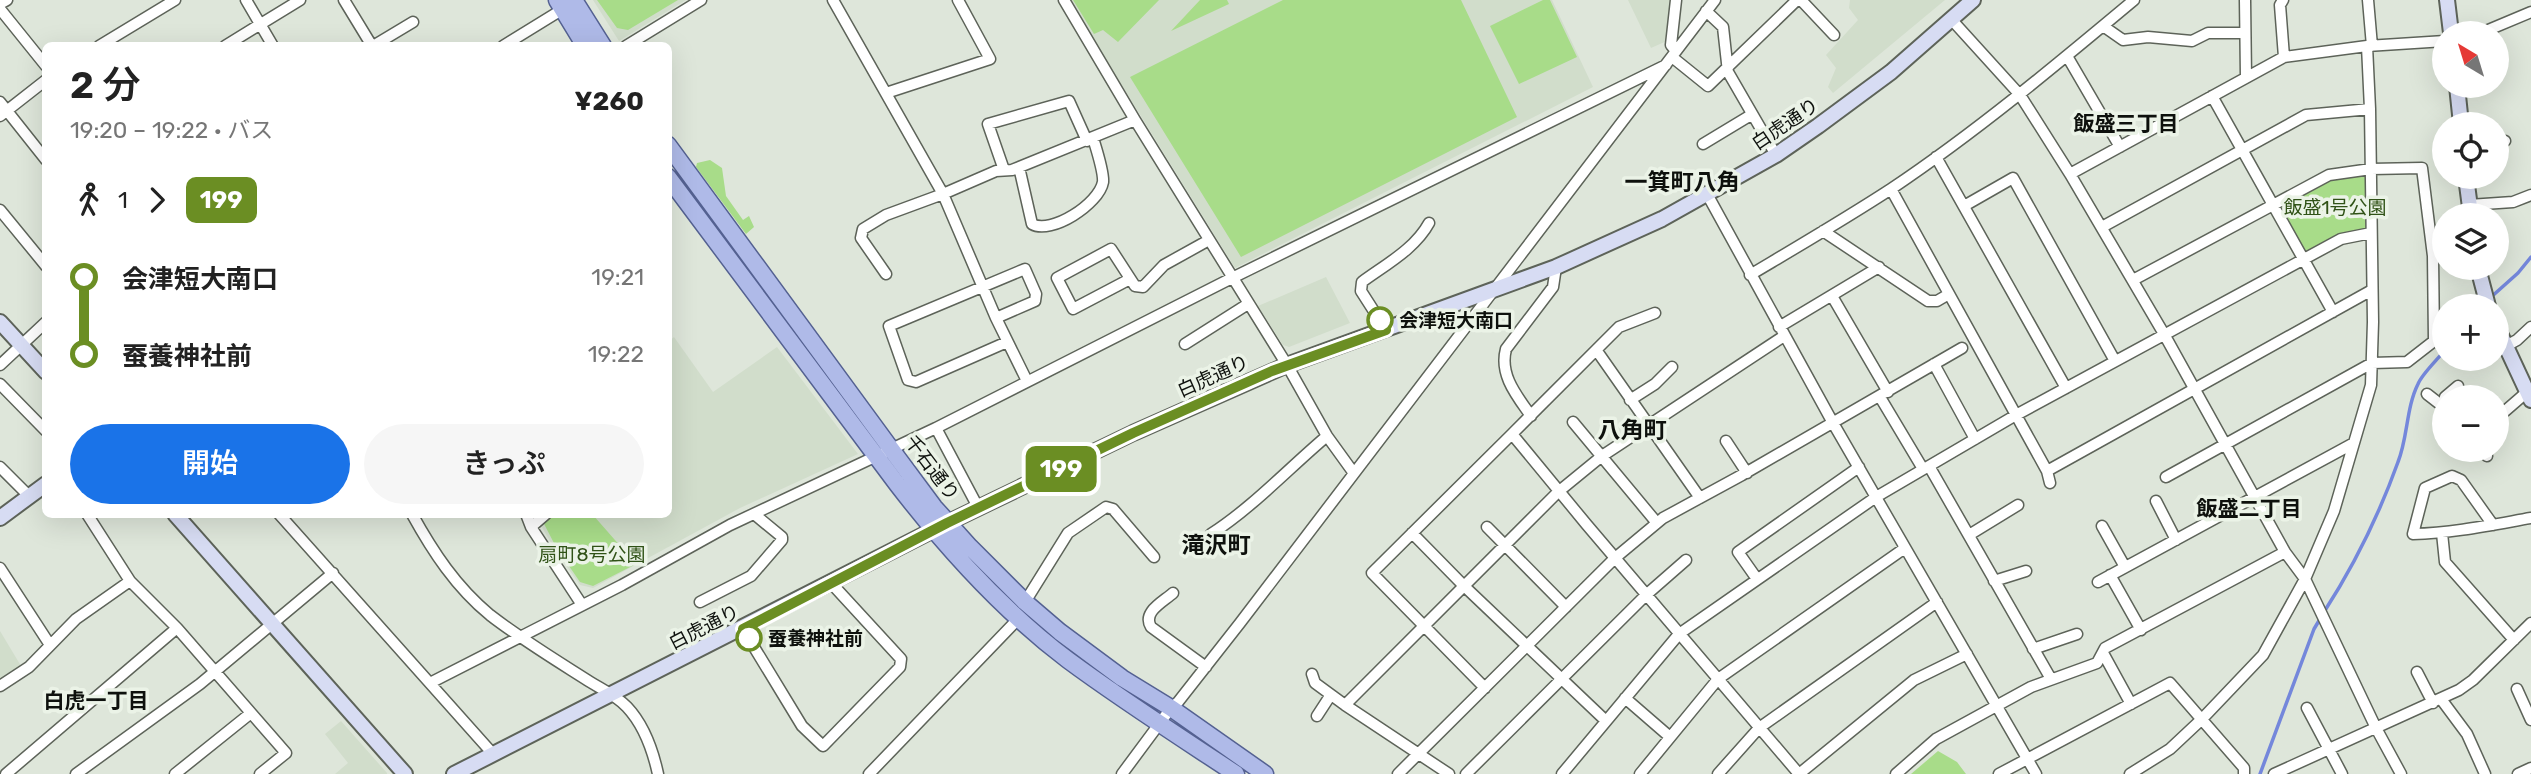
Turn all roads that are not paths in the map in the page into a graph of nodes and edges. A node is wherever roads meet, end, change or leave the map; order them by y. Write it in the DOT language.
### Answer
graph roads {
  1 [pos="7,0"];
  2 [pos="175,0"];
  3 [pos="246,0"];
  4 [pos="300,0"];
  5 [pos="344,0"];
  6 [pos="701,0"];
  7 [pos="833,0"];
  8 [pos="958,0"];
  9 [pos="1064,0"];
  10 [pos="1676,0"];
  11 [pos="1715,0"];
  12 [pos="1799,0"];
  13 [pos="1973,0"];
  14 [pos="2134,0"];
  15 [pos="2245,0"];
  16 [pos="2283,0"];
  17 [pos="2368,0"];
  18 [pos="2447,0"];
  19 [pos="564,3"];
  20 [pos="0,4"];
  21 [pos="0,9"];
  22 [pos="1706,12"];
  23 [pos="2531,12"];
  24 [pos="1951,19"];
  25 [pos="2450,21"];
  26 [pos="2510,21"];
  27 [pos="413,22"];
  28 [pos="261,25"];
  29 [pos="2103,26"];
  30 [pos="2244,33"];
  31 [pos="1834,35"];
  32 [pos="106,42"];
  33 [pos="232,42"];
  34 [pos="271,42"];
  35 [pos="370,42"];
  36 [pos="379,42"];
  37 [pos="509,42"];
  38 [pos="583,42"];
  39 [pos="599,42"];
  40 [pos="633,42"];
  41 [pos="2432,42"];
  42 [pos="2370,46"];
  43 [pos="2067,56"];
  44 [pos="2284,57"];
  45 [pos="1671,58"];
  46 [pos="42,61"];
  47 [pos="1727,66"];
  48 [pos="2246,77"];
  49 [pos="42,83"];
  50 [pos="886,93"];
  51 [pos="2021,95"];
  52 [pos="2212,96"];
  53 [pos="2,109"];
  54 [pos="2370,109"];
  55 [pos="1751,115"];
  56 [pos="1135,120"];
  57 [pos="1090,139"];
  58 [pos="1703,144"];
  59 [pos="2120,147"];
  60 [pos="2244,149"];
  61 [pos="672,151"];
  62 [pos="42,155"];
  63 [pos="1776,155"];
  64 [pos="1936,157"];
  65 [pos="1019,167"];
  66 [pos="2371,169"];
  67 [pos="1004,170"];
  68 [pos="2070,174"];
  69 [pos="672,184"];
  70 [pos="1891,189"];
  71 [pos="943,194"];
  72 [pos="1707,194"];
  73 [pos="2531,195"];
  74 [pos="2508,203"];
  75 [pos="2274,204"];
  76 [pos="1964,206"];
  77 [pos="0,210"];
  78 [pos="1429,223"];
  79 [pos="2102,227"];
  80 [pos="1823,231"];
  81 [pos="2371,233"];
  82 [pos="1209,240"];
  83 [pos="2304,259"];
  84 [pos="42,262"];
  85 [pos="1556,267"];
  86 [pos="1879,267"];
  87 [pos="886,274"];
  88 [pos="1750,275"];
  89 [pos="1232,278"];
  90 [pos="1130,279"];
  91 [pos="2133,280"];
  92 [pos="983,288"];
  93 [pos="2372,290"];
  94 [pos="1493,291"];
  95 [pos="1949,295"];
  96 [pos="1832,296"];
  97 [pos="1248,304"];
  98 [pos="2333,312"];
  99 [pos="1655,313"];
  100 [pos="996,318"];
  101 [pos="0,322"];
  102 [pos="42,326"];
  103 [pos="2531,327"];
  104 [pos="1386,330"];
  105 [pos="1782,332"];
  106 [pos="2164,334"];
  107 [pos="1007,342"];
  108 [pos="1185,344"];
  109 [pos="2509,344"];
  110 [pos="21,345"];
  111 [pos="1962,348"];
  112 [pos="1597,351"];
  113 [pos="2509,353"];
  114 [pos="2115,361"];
  115 [pos="2372,363"];
  116 [pos="1934,364"];
  117 [pos="0,365"];
  118 [pos="1287,365"];
  119 [pos="1672,367"];
  120 [pos="42,368"];
  121 [pos="1027,381"];
  122 [pos="0,384"];
  123 [pos="2066,388"];
  124 [pos="2193,389"];
  125 [pos="1884,394"];
  126 [pos="2427,394"];
  127 [pos="2432,396"];
  128 [pos="2529,396"];
  129 [pos="1630,400"];
  130 [pos="2509,410"];
  131 [pos="2015,415"];
  132 [pos="1531,416"];
  133 [pos="1573,422"];
  134 [pos="1833,422"];
  135 [pos="42,427"];
  136 [pos="1649,427"];
  137 [pos="936,428"];
  138 [pos="1512,434"];
  139 [pos="1327,436"];
  140 [pos="1975,439"];
  141 [pos="1726,441"];
  142 [pos="2354,443"];
  143 [pos="2224,444"];
  144 [pos="884,453"];
  145 [pos="1602,456"];
  146 [pos="1858,467"];
  147 [pos="1926,468"];
  148 [pos="1,470"];
  149 [pos="2047,471"];
  150 [pos="1353,472"];
  151 [pos="1747,473"];
  152 [pos="2166,477"];
  153 [pos="2050,483"];
  154 [pos="42,487"];
  155 [pos="1558,492"];
  156 [pos="29,496"];
  157 [pos="1876,497"];
  158 [pos="1700,498"];
  159 [pos="2254,498"];
  160 [pos="2157,501"];
  161 [pos="2018,505"];
  162 [pos="979,509"];
  163 [pos="754,514"];
  164 [pos="0,518"];
  165 [pos="91,518"];
  166 [pos="179,518"];
  167 [pos="283,518"];
  168 [pos="414,518"];
  169 [pos="528,518"];
  170 [pos="541,518"];
  171 [pos="2531,518"];
  172 [pos="1657,523"];
  173 [pos="2493,525"];
  174 [pos="2102,526"];
  175 [pos="531,527"];
  176 [pos="940,527"];
  177 [pos="1488,527"];
  178 [pos="1412,533"];
  179 [pos="2441,533"];
  180 [pos="1212,534"];
  181 [pos="1969,536"];
  182 [pos="2176,540"];
  183 [pos="1505,546"];
  184 [pos="1905,548"];
  185 [pos="2285,552"];
  186 [pos="1154,557"];
  187 [pos="1615,558"];
  188 [pos="1686,560"];
  189 [pos="2125,567"];
  190 [pos="0,568"];
  191 [pos="2026,570"];
  192 [pos="333,573"];
  193 [pos="2110,575"];
  194 [pos="1757,579"];
  195 [pos="2305,579"];
  196 [pos="130,581"];
  197 [pos="1994,581"];
  198 [pos="2098,582"];
  199 [pos="832,584"];
  200 [pos="1464,586"];
  201 [pos="1173,593"];
  202 [pos="1646,595"];
  203 [pos="699,602"];
  204 [pos="1025,602"];
  205 [pos="1937,602"];
  206 [pos="583,605"];
  207 [pos="1566,607"];
  208 [pos="1019,618"];
  209 [pos="2531,623"];
  210 [pos="274,624"];
  211 [pos="1423,626"];
  212 [pos="177,628"];
  213 [pos="743,629"];
  214 [pos="2141,630"];
  215 [pos="1679,634"];
  216 [pos="2077,634"];
  217 [pos="521,637"];
  218 [pos="2514,640"];
  219 [pos="50,645"];
  220 [pos="1527,647"];
  221 [pos="2033,649"];
  222 [pos="1967,653"];
  223 [pos="2103,653"];
  224 [pos="1206,667"];
  225 [pos="214,672"];
  226 [pos="2417,672"];
  227 [pos="1312,674"];
  228 [pos="1561,679"];
  229 [pos="1717,679"];
  230 [pos="2051,679"];
  231 [pos="430,683"];
  232 [pos="0,686"];
  233 [pos="1485,688"];
  234 [pos="2517,689"];
  235 [pos="612,695"];
  236 [pos="1330,696"];
  237 [pos="1625,698"];
  238 [pos="2437,701"];
  239 [pos="2131,704"];
  240 [pos="1345,705"];
  241 [pos="1998,706"];
  242 [pos="1171,708"];
  243 [pos="2307,708"];
  244 [pos="251,713"];
  245 [pos="1317,716"];
  246 [pos="2202,719"];
  247 [pos="2531,720"];
  248 [pos="1605,721"];
  249 [pos="1160,722"];
  250 [pos="2376,727"];
  251 [pos="1759,728"];
  252 [pos="1670,737"];
  253 [pos="2329,749"];
  254 [pos="493,754"];
  255 [pos="1419,754"];
  256 [pos="2028,759"];
  257 [pos="2531,768"];
  258 [pos="2289,771"];
  259 [pos="6,774"];
  260 [pos="76,774"];
  261 [pos="175,774"];
  262 [pos="260,774"];
  263 [pos="405,774"];
  264 [pos="454,774"];
  265 [pos="658,774"];
  266 [pos="869,774"];
  267 [pos="1122,774"];
  268 [pos="1236,774"];
  269 [pos="1265,774"];
  270 [pos="1398,774"];
  271 [pos="1449,774"];
  272 [pos="1466,774"];
  273 [pos="1562,774"];
  274 [pos="1640,774"];
  275 [pos="1718,774"];
  276 [pos="1896,774"];
  277 [pos="1998,774"];
  278 [pos="2036,774"];
  279 [pos="2130,774"];
  280 [pos="2244,774"];
  281 [pos="2274,774"];
  282 [pos="2342,774"];
  283 [pos="2402,774"];
  284 [pos="2485,774"];
  285 [pos="2518,774"];
  1 -- 20 [label="street"];
  2 -- 32 [label="street"];
  3 -- 28 [label="street"];
  4 -- 28 [label="street"];
  5 -- 35 [label="street"];
  6 -- 40 [label="street"];
  7 -- 50 [label="street"];
  8 -- 50 [label="street"];
  9 -- 56 [label="street"];
  10 -- 45 [label="street"];
  11 -- 22 [label="street"];
  12 -- 31 [label="street"];
  12 -- 47 [label="street"];
  13 -- 24 [label="street, 白虎通り"];
  14 -- 29 [label="street"];
  15 -- 30 [label="street"];
  16 -- 44 [label="street"];
  17 -- 42 [label="street"];
  18 -- 25 [label="street"];
  19 -- 37 [label="street"];
  19 -- 38 [label="main road"];
  19 -- 39 [label="main road"];
  21 -- 46 [label="street"];
  22 -- 45 [label="street"];
  22 -- 47 [label="street"];
  23 -- 26 [label="street"];
  24 -- 51 [label="street"];
  24 -- 63 [label="street, 白虎通り"];
  27 -- 36 [label="street"];
  28 -- 33 [label="street"];
  28 -- 34 [label="street"];
  29 -- 30 [label="street"];
  29 -- 43 [label="street"];
  30 -- 48 [label="street"];
  41 -- 42 [label="street"];
  42 -- 44 [label="street"];
  42 -- 54 [label="street"];
  43 -- 51 [label="street"];
  43 -- 59 [label="street"];
  44 -- 48 [label="street"];
  45 -- 47 [label="street"];
  45 -- 89 [label="street"];
  45 -- 94 [label="street"];
  47 -- 55 [label="street"];
  48 -- 52 [label="street"];
  49 -- 53 [label="street"];
  50 -- 71 [label="street"];
  51 -- 64 [label="street"];
  51 -- 68 [label="street"];
  52 -- 59 [label="street"];
  52 -- 60 [label="street"];
  53 -- 62 [label="street"];
  54 -- 60 [label="street"];
  54 -- 66 [label="street"];
  55 -- 58 [label="street"];
  55 -- 63 [label="street"];
  56 -- 57 [label="street"];
  56 -- 82 [label="street"];
  57 -- 65 [label="street"];
  57 -- 65 [label="street"];
  57 -- 67 [label="street"];
  59 -- 68 [label="street"];
  60 -- 75 [label="street"];
  60 -- 79 [label="street"];
  61 -- 144 [label="main road, 千石通り"];
  63 -- 72 [label="street, 白虎通り"];
  64 -- 70 [label="street"];
  64 -- 76 [label="street"];
  65 -- 67 [label="street"];
  66 -- 75 [label="street"];
  66 -- 81 [label="street"];
  66 -- 115 [label="street"];
  67 -- 71 [label="street"];
  68 -- 79 [label="street"];
  69 -- 144 [label="main road, 千石通り"];
  70 -- 80 [label="street"];
  70 -- 95 [label="street"];
  71 -- 87 [label="street"];
  71 -- 92 [label="street"];
  72 -- 85 [label="street, 白虎通り"];
  72 -- 88 [label="street"];
  73 -- 74 [label="street"];
  75 -- 83 [label="street"];
  75 -- 91 [label="street"];
  76 -- 114 [label="street"];
  76 -- 123 [label="street"];
  77 -- 84 [label="street"];
  78 -- 104 [label="street"];
  79 -- 91 [label="street"];
  80 -- 86 [label="street"];
  80 -- 88 [label="street"];
  81 -- 83 [label="street"];
  81 -- 93 [label="street"];
  82 -- 89 [label="street"];
  82 -- 90 [label="street"];
  83 -- 98 [label="street"];
  83 -- 106 [label="street"];
  85 -- 94 [label="street, 白虎通り"];
  85 -- 132 [label="street"];
  86 -- 95 [label="street"];
  86 -- 96 [label="street"];
  88 -- 105 [label="street"];
  89 -- 97 [label="street"];
  89 -- 121 [label="street"];
  90 -- 90 [label="street"];
  91 -- 106 [label="street"];
  92 -- 100 [label="street"];
  92 -- 100 [label="street"];
  92 -- 107 [label="street"];
  93 -- 98 [label="street"];
  93 -- 115 [label="street"];
  94 -- 104 [label="street, 白虎通り"];
  94 -- 150 [label="street"];
  95 -- 131 [label="street"];
  96 -- 105 [label="street"];
  96 -- 125 [label="street"];
  97 -- 108 [label="street"];
  97 -- 118 [label="street"];
  98 -- 124 [label="street"];
  99 -- 112 [label="street"];
  100 -- 107 [label="street"];
  101 -- 110 [label="street"];
  102 -- 110 [label="street"];
  103 -- 109 [label="street"];
  104 -- 118 [label="street, 白虎通り"];
  105 -- 134 [label="street"];
  105 -- 136 [label="street"];
  106 -- 114 [label="street"];
  106 -- 124 [label="street"];
  107 -- 121 [label="street"];
  110 -- 117 [label="street"];
  110 -- 120 [label="street"];
  111 -- 116 [label="street"];
  112 -- 129 [label="street"];
  112 -- 132 [label="street"];
  113 -- 128 [label="street"];
  114 -- 123 [label="street"];
  115 -- 142 [label="street"];
  115 -- 143 [label="street"];
  116 -- 125 [label="street"];
  116 -- 140 [label="street"];
  118 -- 139 [label="street"];
  118 -- 162 [label="street, 白虎通り"];
  119 -- 129 [label="street"];
  121 -- 137 [label="street"];
  122 -- 135 [label="street"];
  123 -- 131 [label="street"];
  124 -- 143 [label="street"];
  124 -- 149 [label="street"];
  125 -- 134 [label="street"];
  125 -- 147 [label="street"];
  126 -- 127 [label="street"];
  128 -- 130 [label="street"];
  129 -- 136 [label="street"];
  131 -- 140 [label="street"];
  131 -- 149 [label="street"];
  132 -- 138 [label="street"];
  133 -- 145 [label="street"];
  134 -- 146 [label="street"];
  134 -- 151 [label="street"];
  136 -- 145 [label="street"];
  136 -- 158 [label="street"];
  137 -- 144 [label="street"];
  137 -- 162 [label="street"];
  138 -- 155 [label="street"];
  138 -- 178 [label="street"];
  139 -- 150 [label="street"];
  139 -- 180 [label="street"];
  140 -- 147 [label="street"];
  141 -- 151 [label="street"];
  142 -- 159 [label="street"];
  142 -- 195 [label="street"];
  143 -- 152 [label="street"];
  143 -- 159 [label="street"];
  144 -- 163 [label="street"];
  144 -- 176 [label="main road, 千石通り"];
  145 -- 155 [label="street"];
  145 -- 172 [label="street"];
  146 -- 157 [label="street"];
  146 -- 194 [label="street"];
  147 -- 157 [label="street"];
  147 -- 181 [label="street"];
  148 -- 156 [label="street"];
  149 -- 153 [label="street"];
  150 -- 224 [label="street"];
  151 -- 158 [label="street"];
  154 -- 156 [label="street"];
  155 -- 183 [label="street"];
  155 -- 187 [label="street"];
  156 -- 164 [label="street"];
  157 -- 184 [label="street"];
  157 -- 194 [label="street"];
  158 -- 172 [label="street"];
  159 -- 182 [label="street"];
  159 -- 185 [label="street"];
  160 -- 182 [label="street"];
  161 -- 181 [label="street"];
  162 -- 176 [label="street, 白虎通り"];
  163 -- 203 [label="street"];
  163 -- 206 [label="street"];
  165 -- 196 [label="street"];
  166 -- 210 [label="street"];
  167 -- 192 [label="street"];
  168 -- 217 [label="street"];
  169 -- 175 [label="street"];
  170 -- 175 [label="street"];
  171 -- 173 [label="street"];
  172 -- 187 [label="street"];
  173 -- 179 [label="street"];
  173 -- 179 [label="street"];
  174 -- 189 [label="street"];
  175 -- 206 [label="street"];
  176 -- 199 [label="street, 白虎通り"];
  176 -- 204 [label="main road, 千石通り"];
  176 -- 208 [label="main road, 千石通り"];
  177 -- 183 [label="street"];
  178 -- 200 [label="street"];
  178 -- 211 [label="street"];
  179 -- 218 [label="street"];
  181 -- 197 [label="street"];
  182 -- 189 [label="street"];
  183 -- 200 [label="street"];
  183 -- 207 [label="street"];
  184 -- 205 [label="street"];
  184 -- 229 [label="street"];
  185 -- 195 [label="street"];
  185 -- 214 [label="street"];
  186 -- 204 [label="street"];
  187 -- 202 [label="street"];
  187 -- 207 [label="street"];
  188 -- 202 [label="street"];
  189 -- 193 [label="street"];
  190 -- 219 [label="street"];
  191 -- 197 [label="street"];
  192 -- 210 [label="street"];
  192 -- 231 [label="street"];
  193 -- 198 [label="street"];
  193 -- 214 [label="street"];
  194 -- 215 [label="street"];
  195 -- 246 [label="street"];
  195 -- 250 [label="street"];
  196 -- 212 [label="street"];
  196 -- 219 [label="street"];
  197 -- 221 [label="street"];
  199 -- 213 [label="street, 白虎通り"];
  199 -- 213 [label="street"];
  200 -- 211 [label="street"];
  200 -- 220 [label="street"];
  201 -- 224 [label="street"];
  202 -- 215 [label="street"];
  202 -- 228 [label="street"];
  204 -- 242 [label="main road, 千石通り"];
  205 -- 222 [label="street"];
  205 -- 251 [label="street"];
  206 -- 217 [label="street"];
  207 -- 220 [label="street"];
  208 -- 249 [label="main road, 千石通り"];
  208 -- 266 [label="street"];
  209 -- 218 [label="street"];
  210 -- 225 [label="street"];
  210 -- 263 [label="street"];
  211 -- 233 [label="street"];
  211 -- 240 [label="street"];
  212 -- 225 [label="street"];
  212 -- 259 [label="street"];
  213 -- 235 [label="street, 白虎通り"];
  214 -- 223 [label="street"];
  215 -- 229 [label="street"];
  215 -- 237 [label="street"];
  216 -- 221 [label="street"];
  217 -- 231 [label="street"];
  217 -- 235 [label="street"];
  218 -- 238 [label="street"];
  219 -- 232 [label="street"];
  220 -- 228 [label="street"];
  220 -- 233 [label="street"];
  221 -- 230 [label="street"];
  222 -- 241 [label="street"];
  222 -- 251 [label="street"];
  223 -- 230 [label="street"];
  223 -- 239 [label="street"];
  224 -- 242 [label="street"];
  225 -- 244 [label="street"];
  225 -- 260 [label="street"];
  226 -- 238 [label="street"];
  227 -- 236 [label="street"];
  228 -- 248 [label="street"];
  228 -- 272 [label="street"];
  229 -- 251 [label="street"];
  229 -- 252 [label="street"];
  230 -- 241 [label="street"];
  231 -- 254 [label="street"];
  233 -- 255 [label="street"];
  234 -- 247 [label="street"];
  235 -- 254 [label="street, 白虎通り"];
  235 -- 265 [label="street"];
  236 -- 240 [label="street"];
  236 -- 245 [label="street"];
  237 -- 248 [label="street"];
  237 -- 252 [label="street"];
  238 -- 250 [label="street"];
  238 -- 284 [label="street"];
  239 -- 246 [label="street"];
  239 -- 256 [label="street"];
  240 -- 255 [label="street"];
  241 -- 256 [label="street"];
  241 -- 276 [label="street"];
  242 -- 249 [label="street"];
  242 -- 269 [label="main road, 千石通り"];
  243 -- 253 [label="street"];
  244 -- 261 [label="street"];
  244 -- 262 [label="street"];
  246 -- 279 [label="street"];
  246 -- 280 [label="street"];
  248 -- 273 [label="street"];
  249 -- 267 [label="street"];
  249 -- 268 [label="main road, 千石通り"];
  250 -- 253 [label="street"];
  250 -- 283 [label="street"];
  251 -- 275 [label="street"];
  252 -- 274 [label="street"];
  253 -- 258 [label="street"];
  253 -- 282 [label="street"];
  254 -- 264 [label="street, 白虎通り"];
  255 -- 270 [label="street"];
  255 -- 271 [label="street"];
  256 -- 277 [label="street"];
  256 -- 278 [label="street"];
  257 -- 285 [label="street"];
  258 -- 281 [label="street"];
}
